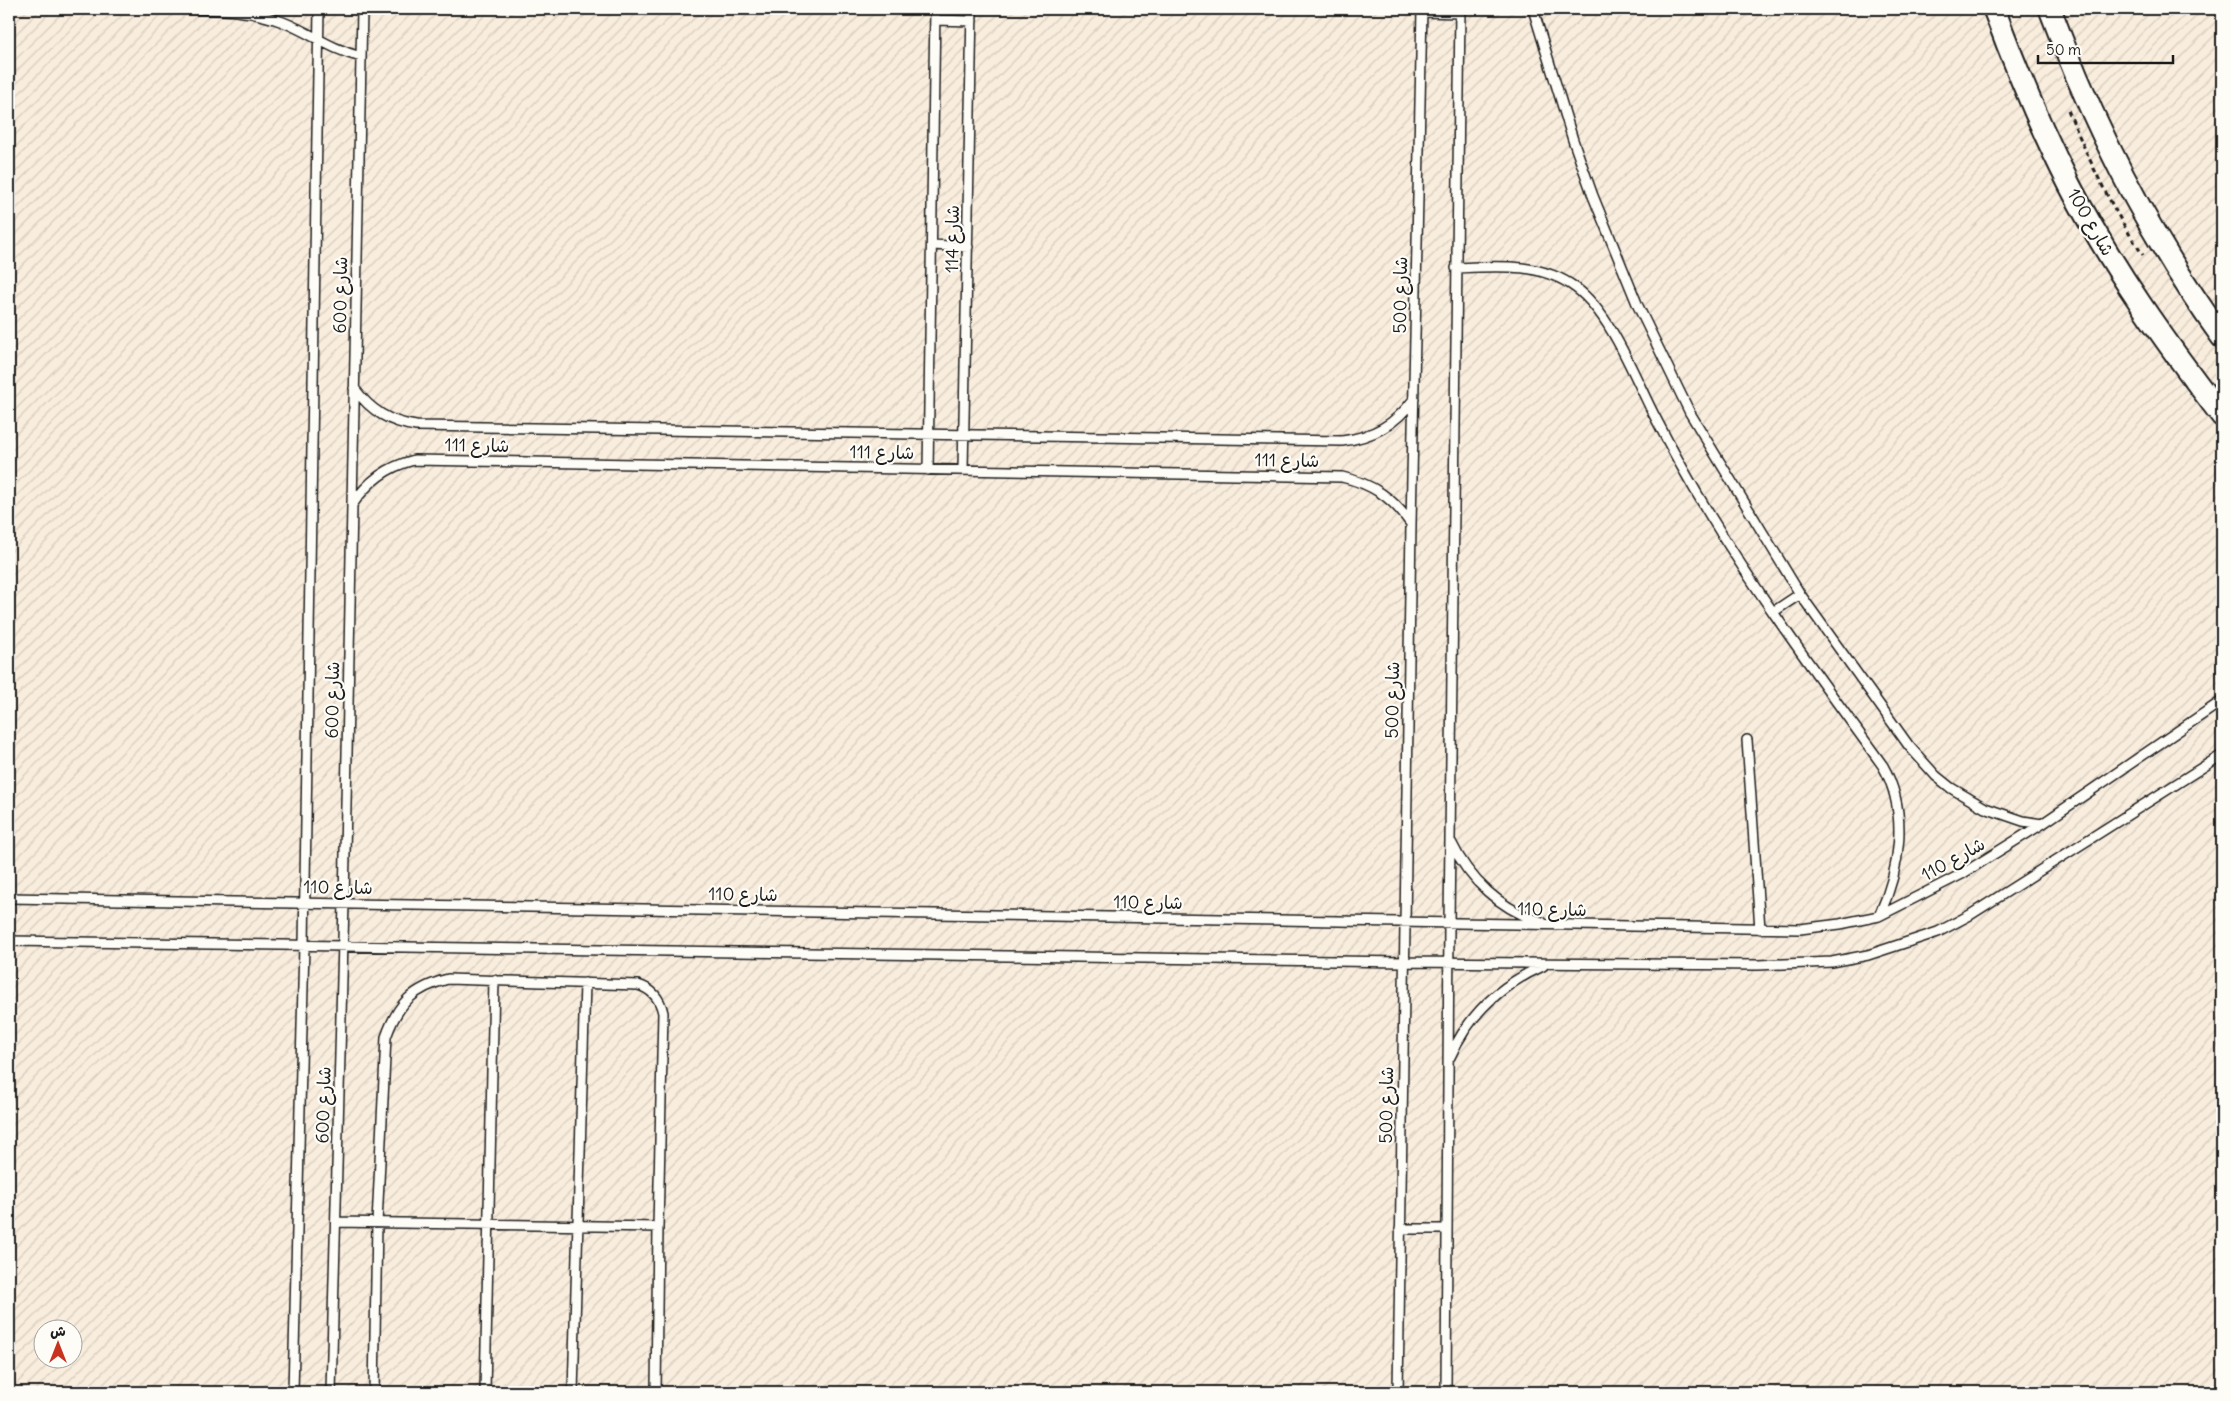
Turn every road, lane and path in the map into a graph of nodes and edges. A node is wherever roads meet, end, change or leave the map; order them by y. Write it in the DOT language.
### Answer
graph roads {
  1 [pos="179,9"];
  2 [pos="319,9"];
  3 [pos="362,9"];
  4 [pos="935,9"];
  5 [pos="972,9"];
  6 [pos="1533,9"];
  7 [pos="1994,9"];
  8 [pos="2050,9"];
  9 [pos="1422,10"];
  10 [pos="1460,11"];
  11 [pos="935,20"];
  12 [pos="972,21"];
  13 [pos="318,41"];
  14 [pos="361,57"];
  15 [pos="932,246"];
  16 [pos="968,247"];
  17 [pos="1456,268"];
  18 [pos="2222,337"];
  19 [pos="354,388"];
  20 [pos="1414,399"];
  21 [pos="2222,416"];
  22 [pos="929,434"];
  23 [pos="964,435"];
  24 [pos="928,470"];
  25 [pos="963,470"];
  26 [pos="352,505"];
  27 [pos="1411,524"];
  28 [pos="1800,594"];
  29 [pos="1773,612"];
  30 [pos="2222,701"];
  31 [pos="1747,740"];
  32 [pos="2222,755"];
  33 [pos="2042,824"];
  34 [pos="1450,838"];
  35 [pos="9,898"];
  36 [pos="304,903"];
  37 [pos="344,903"];
  38 [pos="1879,916"];
  39 [pos="1405,922"];
  40 [pos="1449,923"];
  41 [pos="1551,925"];
  42 [pos="1760,929"];
  43 [pos="9,940"];
  44 [pos="304,945"];
  45 [pos="343,946"];
  46 [pos="1404,962"];
  47 [pos="1448,963"];
  48 [pos="1548,964"];
  49 [pos="494,980"];
  50 [pos="585,983"];
  51 [pos="1448,1062"];
  52 [pos="336,1222"];
  53 [pos="377,1223"];
  54 [pos="490,1224"];
  55 [pos="578,1226"];
  56 [pos="658,1227"];
  57 [pos="1400,1229"];
  58 [pos="1447,1229"];
  59 [pos="293,1392"];
  60 [pos="331,1392"];
  61 [pos="374,1392"];
  62 [pos="485,1392"];
  63 [pos="573,1392"];
  64 [pos="656,1392"];
  65 [pos="1398,1392"];
  66 [pos="1446,1392"];
  1 -- 13 [label="lane"];
  2 -- 13 [label="lane, شارع 600"];
  3 -- 14 [label="lane, شارع 600"];
  4 -- 11 [label="lane, شارع 114"];
  5 -- 12 [label="lane, شارع 114"];
  6 -- 28 [label="lane"];
  7 -- 21 [label="street, شارع 100"];
  8 -- 18 [label="street"];
  9 -- 10 [label="lane"];
  9 -- 20 [label="lane, شارع 500"];
  10 -- 17 [label="lane"];
  11 -- 12 [label="lane"];
  11 -- 15 [label="lane, شارع 114"];
  12 -- 16 [label="lane, شارع 114"];
  13 -- 14 [label="lane"];
  13 -- 36 [label="lane, شارع 600"];
  14 -- 19 [label="lane, شارع 600"];
  15 -- 16 [label="lane"];
  15 -- 22 [label="lane, شارع 114"];
  16 -- 23 [label="lane, شارع 114"];
  17 -- 29 [label="lane"];
  17 -- 34 [label="lane"];
  19 -- 22 [label="lane, شارع 111"];
  19 -- 26 [label="lane, شارع 600"];
  20 -- 23 [label="lane, شارع 111"];
  20 -- 27 [label="lane, شارع 500"];
  22 -- 23 [label="lane, شارع 111"];
  22 -- 24 [label="lane, شارع 114"];
  23 -- 25 [label="lane, شارع 114"];
  24 -- 25 [label="lane, شارع 111"];
  24 -- 26 [label="lane, شارع 111"];
  25 -- 27 [label="lane, شارع 111"];
  26 -- 37 [label="lane, شارع 600"];
  27 -- 39 [label="lane, شارع 500"];
  28 -- 29 [label="lane"];
  28 -- 33 [label="lane"];
  29 -- 38 [label="lane"];
  30 -- 33 [label="lane, شارع 110"];
  31 -- 42 [label="lane"];
  32 -- 48 [label="lane"];
  33 -- 38 [label="lane, شارع 110"];
  34 -- 40 [label="lane"];
  34 -- 41 [label="lane"];
  35 -- 36 [label="lane, شارع 110"];
  36 -- 37 [label="lane, شارع 110"];
  36 -- 44 [label="lane, شارع 600"];
  37 -- 39 [label="lane, شارع 110"];
  37 -- 45 [label="lane, شارع 600"];
  38 -- 42 [label="lane, شارع 110"];
  39 -- 40 [label="lane, شارع 110"];
  39 -- 46 [label="lane, شارع 500"];
  40 -- 41 [label="lane, شارع 110"];
  40 -- 47 [label="lane"];
  41 -- 42 [label="lane, شارع 110"];
  43 -- 44 [label="lane"];
  44 -- 45 [label="lane"];
  44 -- 59 [label="lane, شارع 600"];
  45 -- 46 [label="lane"];
  45 -- 52 [label="lane, شارع 600"];
  46 -- 47 [label="lane"];
  46 -- 57 [label="lane, شارع 500"];
  47 -- 48 [label="lane"];
  47 -- 51 [label="lane"];
  48 -- 51 [label="lane"];
  49 -- 50 [label="lane"];
  49 -- 53 [label="lane"];
  49 -- 54 [label="lane"];
  50 -- 55 [label="lane"];
  50 -- 56 [label="lane"];
  51 -- 58 [label="lane"];
  52 -- 53 [label="lane"];
  52 -- 60 [label="lane, شارع 600"];
  53 -- 54 [label="lane"];
  53 -- 61 [label="lane"];
  54 -- 55 [label="lane"];
  54 -- 62 [label="lane"];
  55 -- 56 [label="lane"];
  55 -- 63 [label="lane"];
  56 -- 64 [label="lane"];
  57 -- 58 [label="lane"];
  57 -- 65 [label="lane, شارع 500"];
  58 -- 66 [label="lane"];
}
